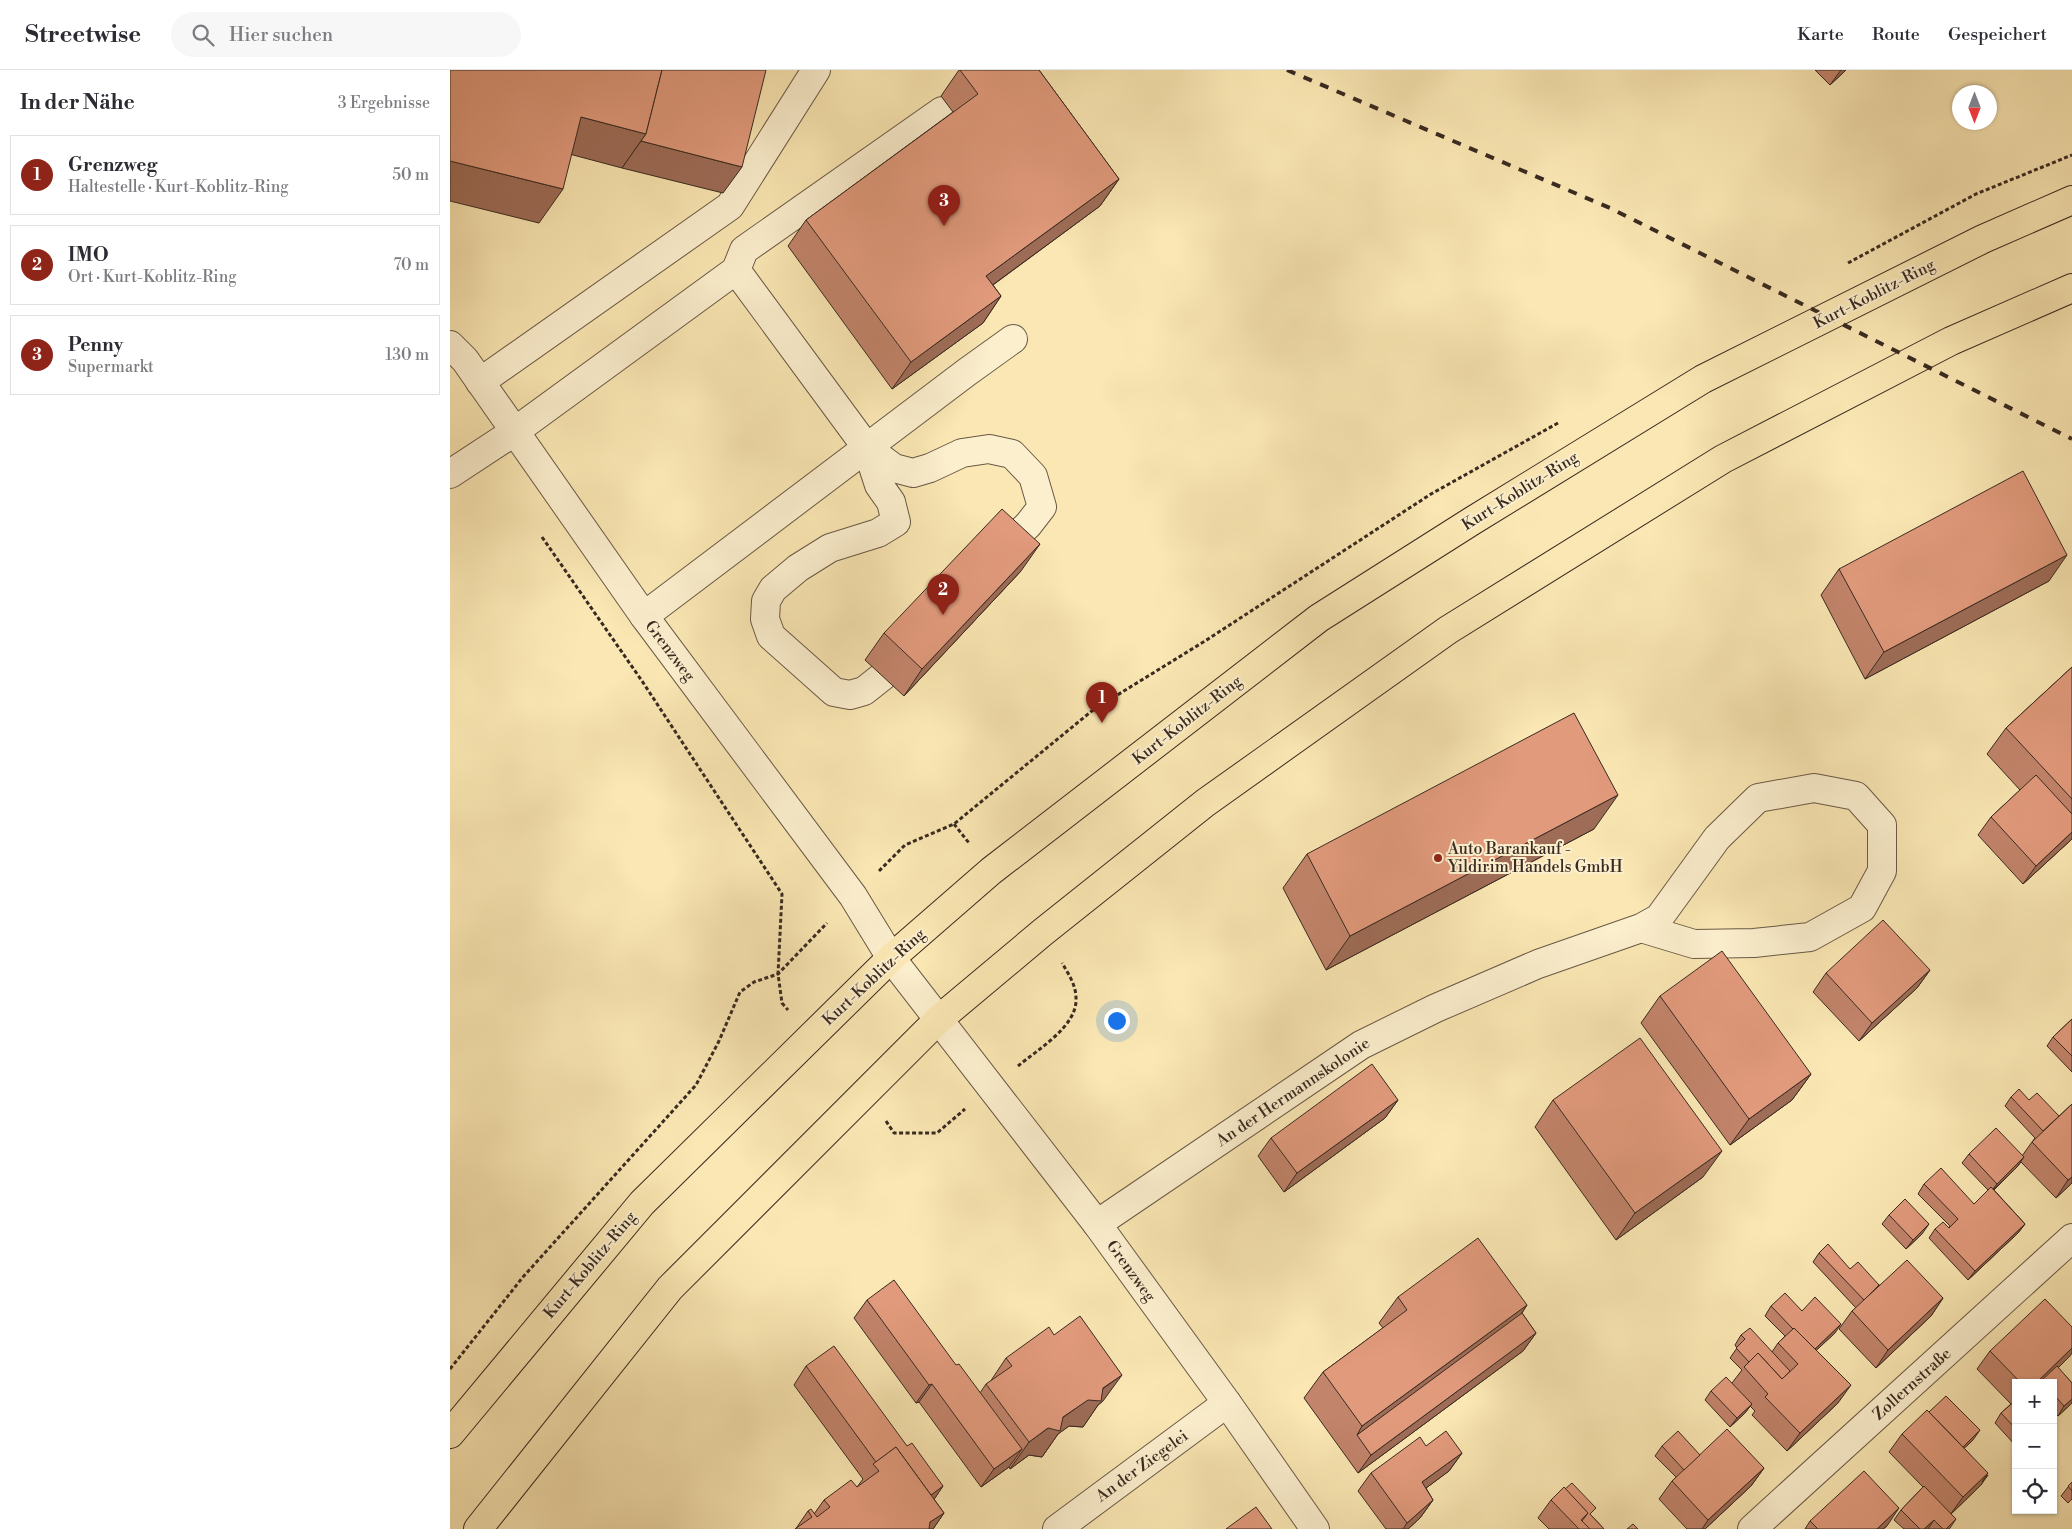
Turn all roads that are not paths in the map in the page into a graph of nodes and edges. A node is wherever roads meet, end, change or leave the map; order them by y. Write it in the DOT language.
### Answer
graph roads {
  1 [pos="816,70"];
  2 [pos="942,111"];
  3 [pos="2072,200"];
  4 [pos="736,270"];
  5 [pos="2072,288"];
  6 [pos="1013,339"];
  7 [pos="450,345"];
  8 [pos="480,382"];
  9 [pos="514,432"];
  10 [pos="867,448"];
  11 [pos="450,474"];
  12 [pos="1000,551"];
  13 [pos="644,616"];
  14 [pos="883,676"];
  15 [pos="1641,928"];
  16 [pos="891,958"];
  17 [pos="938,1020"];
  18 [pos="1097,1224"];
  19 [pos="2072,1238"];
  20 [pos="1227,1403"];
  21 [pos="450,1434"];
  22 [pos="478,1529"];
  23 [pos="1057,1529"];
  24 [pos="1315,1529"];
  25 [pos="1752,1529"];
  1 -- 8 [label="street"];
  2 -- 4 [label="street"];
  3 -- 16 [label="main road, Kurt-Koblitz-Ring"];
  4 -- 9 [label="street"];
  4 -- 10 [label="street"];
  5 -- 17 [label="main road"];
  6 -- 10 [label="street"];
  7 -- 8 [label="street, Grenzweg"];
  8 -- 9 [label="street, Grenzweg"];
  9 -- 11 [label="street"];
  9 -- 13 [label="street, Grenzweg"];
  10 -- 12 [label="street"];
  10 -- 13 [label="street"];
  10 -- 14 [label="street"];
  13 -- 16 [label="street, Grenzweg"];
  15 -- 15 [label="street, An der Hermannskolonie"];
  15 -- 18 [label="street, An der Hermannskolonie"];
  16 -- 17 [label="street, Grenzweg"];
  16 -- 21 [label="main road, Kurt-Koblitz-Ring"];
  17 -- 18 [label="street, Grenzweg"];
  17 -- 22 [label="main road"];
  18 -- 20 [label="street, Grenzweg"];
  19 -- 25 [label="street, Zollernstraße"];
  20 -- 23 [label="street, An der Ziegelei"];
  20 -- 24 [label="street, Grenzweg"];
}
